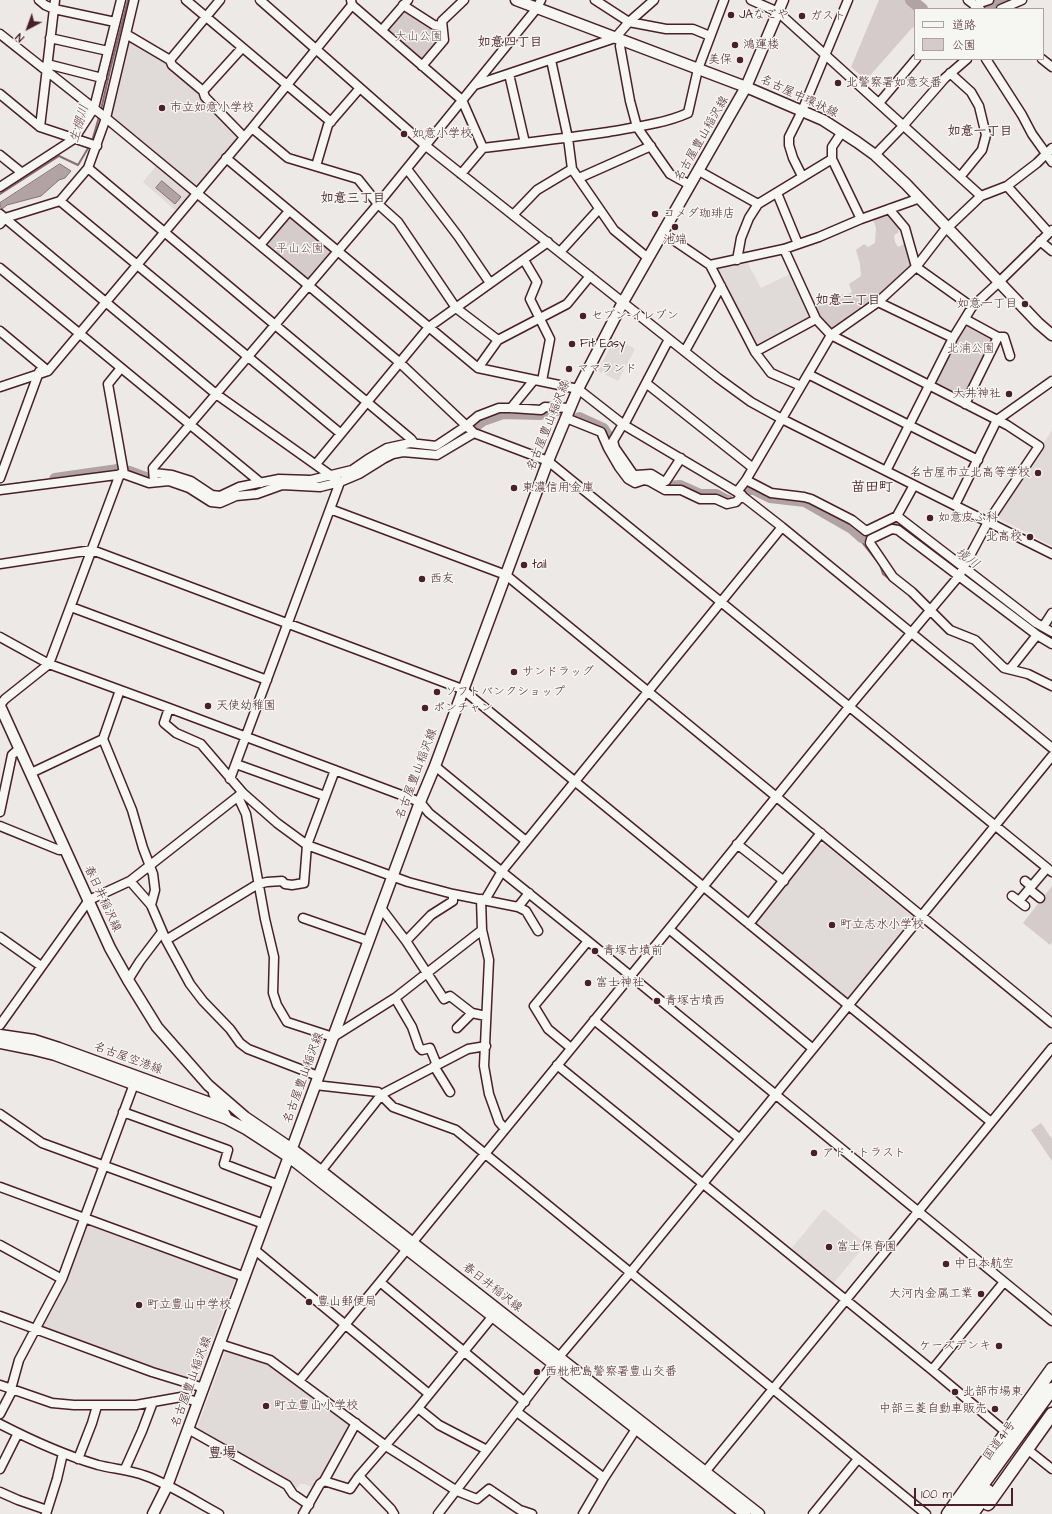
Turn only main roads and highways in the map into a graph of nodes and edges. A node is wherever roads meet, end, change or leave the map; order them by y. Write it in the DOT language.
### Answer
graph roads {
  1 [pos="516,0"];
  2 [pos="782,0"];
  3 [pos="539,4"];
  4 [pos="746,88"];
  5 [pos="1052,334"];
  6 [pos="0,705"];
  7 [pos="0,1035"];
  8 [pos="0,1043"];
  9 [pos="208,1085"];
  10 [pos="222,1108"];
  11 [pos="245,1117"];
  12 [pos="227,1119"];
  13 [pos="291,1153"];
  14 [pos="410,1246"];
  15 [pos="556,1361"];
  16 [pos="1052,1369"];
  17 [pos="1052,1377"];
  18 [pos="1052,1389"];
  19 [pos="1052,1402"];
  20 [pos="1052,1414"];
  21 [pos="740,1510"];
  22 [pos="154,1514"];
  23 [pos="759,1514"];
  24 [pos="948,1514"];
  25 [pos="955,1514"];
  26 [pos="961,1514"];
  27 [pos="972,1514"];
  28 [pos="981,1514"];
  1 -- 3 [label="main road, 名古屋中環状線"];
  2 -- 4 [label="main road, 名古屋豊山稲沢線"];
  3 -- 4 [label="main road, 名古屋中環状線"];
  4 -- 5 [label="main road, 名古屋中環状線"];
  4 -- 13 [label="main road, 名古屋豊山稲沢線"];
  6 -- 9 [label="main road, 春日井稲沢線"];
  7 -- 10 [label="main road, 名古屋空港線"];
  8 -- 12 [label="main road, 名古屋空港線"];
  9 -- 10 [label="main road, 春日井稲沢線"];
  9 -- 11 [label="main road, 春日井稲沢線"];
  10 -- 11 [label="main road, 名古屋空港線"];
  10 -- 12 [label="main road, 春日井稲沢線"];
  11 -- 13 [label="main road, 春日井稲沢線"];
  12 -- 13 [label="main road, 春日井稲沢線"];
  13 -- 14 [label="main road, 春日井稲沢線"];
  13 -- 14 [label="main road, 春日井稲沢線"];
  13 -- 22 [label="main road, 名古屋豊山稲沢線"];
  14 -- 15 [label="main road, 春日井稲沢線"];
  14 -- 15 [label="main road, 春日井稲沢線"];
  15 -- 21 [label="main road, 春日井稲沢線"];
  15 -- 21 [label="main road, 春日井稲沢線"];
  16 -- 24 [label="highway, 国道41号"];
  17 -- 25 [label="highway"];
  18 -- 26 [label="highway"];
  19 -- 27 [label="highway"];
  20 -- 28 [label="highway"];
  21 -- 23 [label="main road, 春日井稲沢線"];
}
